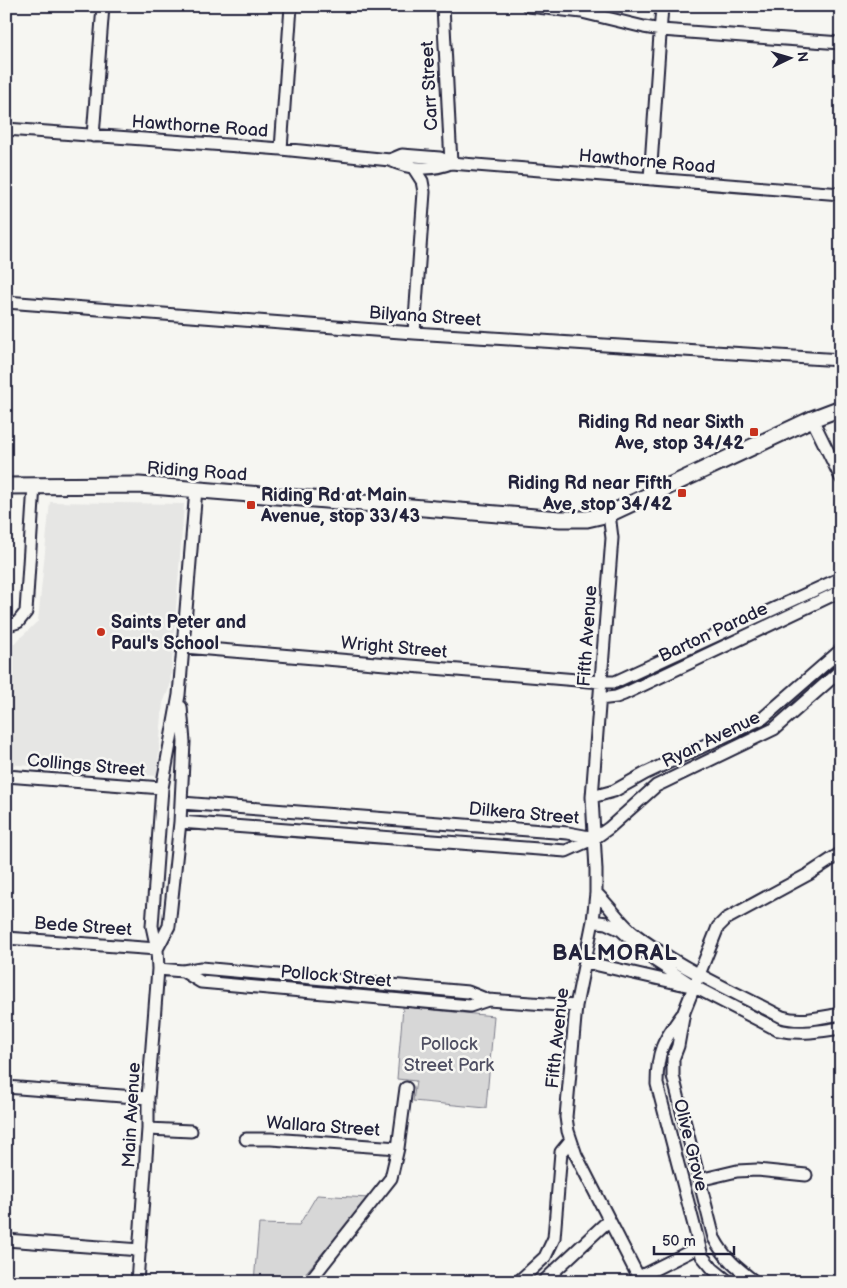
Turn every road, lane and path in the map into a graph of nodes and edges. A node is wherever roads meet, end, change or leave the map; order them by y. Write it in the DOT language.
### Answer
graph roads {
  1 [pos="103,6"];
  2 [pos="291,6"];
  3 [pos="443,6"];
  4 [pos="528,6"];
  5 [pos="662,6"];
  6 [pos="661,30"];
  7 [pos="841,43"];
  8 [pos="6,129"];
  9 [pos="94,136"];
  10 [pos="281,150"];
  11 [pos="390,160"];
  12 [pos="451,163"];
  13 [pos="413,167"];
  14 [pos="650,179"];
  15 [pos="841,194"];
  16 [pos="6,302"];
  17 [pos="414,333"];
  18 [pos="841,360"];
  19 [pos="841,408"];
  20 [pos="812,419"];
  21 [pos="841,478"];
  22 [pos="34,485"];
  23 [pos="6,486"];
  24 [pos="196,489"];
  25 [pos="609,514"];
  26 [pos="841,578"];
  27 [pos="841,591"];
  28 [pos="6,626"];
  29 [pos="184,647"];
  30 [pos="841,650"];
  31 [pos="841,670"];
  32 [pos="601,682"];
  33 [pos="179,695"];
  34 [pos="599,699"];
  35 [pos="6,776"];
  36 [pos="162,788"];
  37 [pos="592,797"];
  38 [pos="182,802"];
  39 [pos="180,822"];
  40 [pos="595,838"];
  41 [pos="841,853"];
  42 [pos="596,893"];
  43 [pos="593,921"];
  44 [pos="6,938"];
  45 [pos="157,949"];
  46 [pos="585,962"];
  47 [pos="158,969"];
  48 [pos="700,973"];
  49 [pos="695,987"];
  50 [pos="576,1006"];
  51 [pos="684,1012"];
  52 [pos="841,1014"];
  53 [pos="841,1028"];
  54 [pos="6,1087"];
  55 [pos="406,1088"];
  56 [pos="148,1098"];
  57 [pos="148,1129"];
  58 [pos="190,1131"];
  59 [pos="246,1139"];
  60 [pos="570,1141"];
  61 [pos="398,1148"];
  62 [pos="806,1174"];
  63 [pos="699,1180"];
  64 [pos="609,1220"];
  65 [pos="6,1240"];
  66 [pos="699,1247"];
  67 [pos="140,1250"];
  68 [pos="640,1280"];
  69 [pos="138,1282"];
  70 [pos="309,1282"];
  71 [pos="518,1282"];
  72 [pos="543,1282"];
  73 [pos="729,1282"];
  74 [pos="755,1282"];
  1 -- 9 [label="street"];
  2 -- 10 [label="street"];
  3 -- 12 [label="street, Carr Street"];
  4 -- 6 [label="street"];
  5 -- 6 [label="street"];
  6 -- 7 [label="street"];
  6 -- 14 [label="street"];
  8 -- 9 [label="street, Hawthorne Road"];
  9 -- 10 [label="street, Hawthorne Road"];
  10 -- 11 [label="street, Hawthorne Road"];
  11 -- 12 [label="street, Hawthorne Road"];
  11 -- 13 [label="street, Hawthorne Road"];
  12 -- 13 [label="street, Hawthorne Road"];
  12 -- 14 [label="street, Hawthorne Road"];
  13 -- 17 [label="street"];
  14 -- 15 [label="street, Hawthorne Road"];
  16 -- 17 [label="street, Bilyana Street"];
  17 -- 18 [label="street, Bilyana Street"];
  19 -- 20 [label="main road, Riding Road"];
  20 -- 21 [label="street"];
  20 -- 25 [label="main road, Riding Road"];
  22 -- 23 [label="main road, Riding Road"];
  22 -- 24 [label="main road, Riding Road"];
  22 -- 28 [label="street"];
  24 -- 25 [label="main road, Riding Road"];
  24 -- 29 [label="street, Main Avenue"];
  25 -- 32 [label="street, Fifth Avenue"];
  26 -- 32 [label="street, Barton Parade"];
  27 -- 34 [label="street, Barton Parade"];
  29 -- 32 [label="street, Wright Street"];
  29 -- 33 [label="street, Main Avenue"];
  30 -- 37 [label="street, Ryan Avenue"];
  31 -- 40 [label="street, Ryan Avenue"];
  32 -- 34 [label="street, Fifth Avenue"];
  33 -- 36 [label="street, Main Avenue"];
  33 -- 38 [label="street, Main Avenue"];
  34 -- 37 [label="street, Fifth Avenue"];
  35 -- 36 [label="street, Collings Street"];
  36 -- 45 [label="street, Main Avenue"];
  37 -- 40 [label="street, Fifth Avenue"];
  38 -- 39 [label="street, Main Avenue"];
  38 -- 40 [label="street, Dilkera Street"];
  39 -- 40 [label="street, Dilkera Street"];
  39 -- 45 [label="street, Main Avenue"];
  40 -- 42 [label="street, Fifth Avenue"];
  41 -- 48 [label="street, Olive Grove"];
  42 -- 43 [label="street, Fifth Avenue"];
  42 -- 48 [label="street"];
  43 -- 46 [label="street, Fifth Avenue"];
  43 -- 49 [label="street"];
  44 -- 45 [label="street, Bede Street"];
  45 -- 47 [label="street, Main Avenue"];
  46 -- 49 [label="street"];
  46 -- 50 [label="street, Fifth Avenue"];
  47 -- 50 [label="street, Pollock Street"];
  47 -- 56 [label="street, Main Avenue"];
  48 -- 49 [label="street, Olive Grove"];
  48 -- 52 [label="street"];
  49 -- 51 [label="street, Olive Grove"];
  49 -- 53 [label="street"];
  50 -- 60 [label="street, Fifth Avenue"];
  51 -- 63 [label="street, Olive Grove"];
  51 -- 66 [label="street, Olive Grove"];
  54 -- 56 [label="street"];
  55 -- 61 [label="street"];
  56 -- 57 [label="street, Main Avenue"];
  57 -- 58 [label="street"];
  57 -- 67 [label="street, Main Avenue"];
  59 -- 61 [label="street, Wallara Street"];
  60 -- 64 [label="street, Fifth Avenue"];
  60 -- 71 [label="street"];
  61 -- 70 [label="street"];
  62 -- 63 [label="street"];
  63 -- 74 [label="street, Olive Grove"];
  64 -- 68 [label="street, Fifth Avenue"];
  64 -- 72 [label="street"];
  65 -- 67 [label="street"];
  66 -- 68 [label="street"];
  66 -- 73 [label="street, Olive Grove"];
  67 -- 69 [label="street, Main Avenue"];
}
